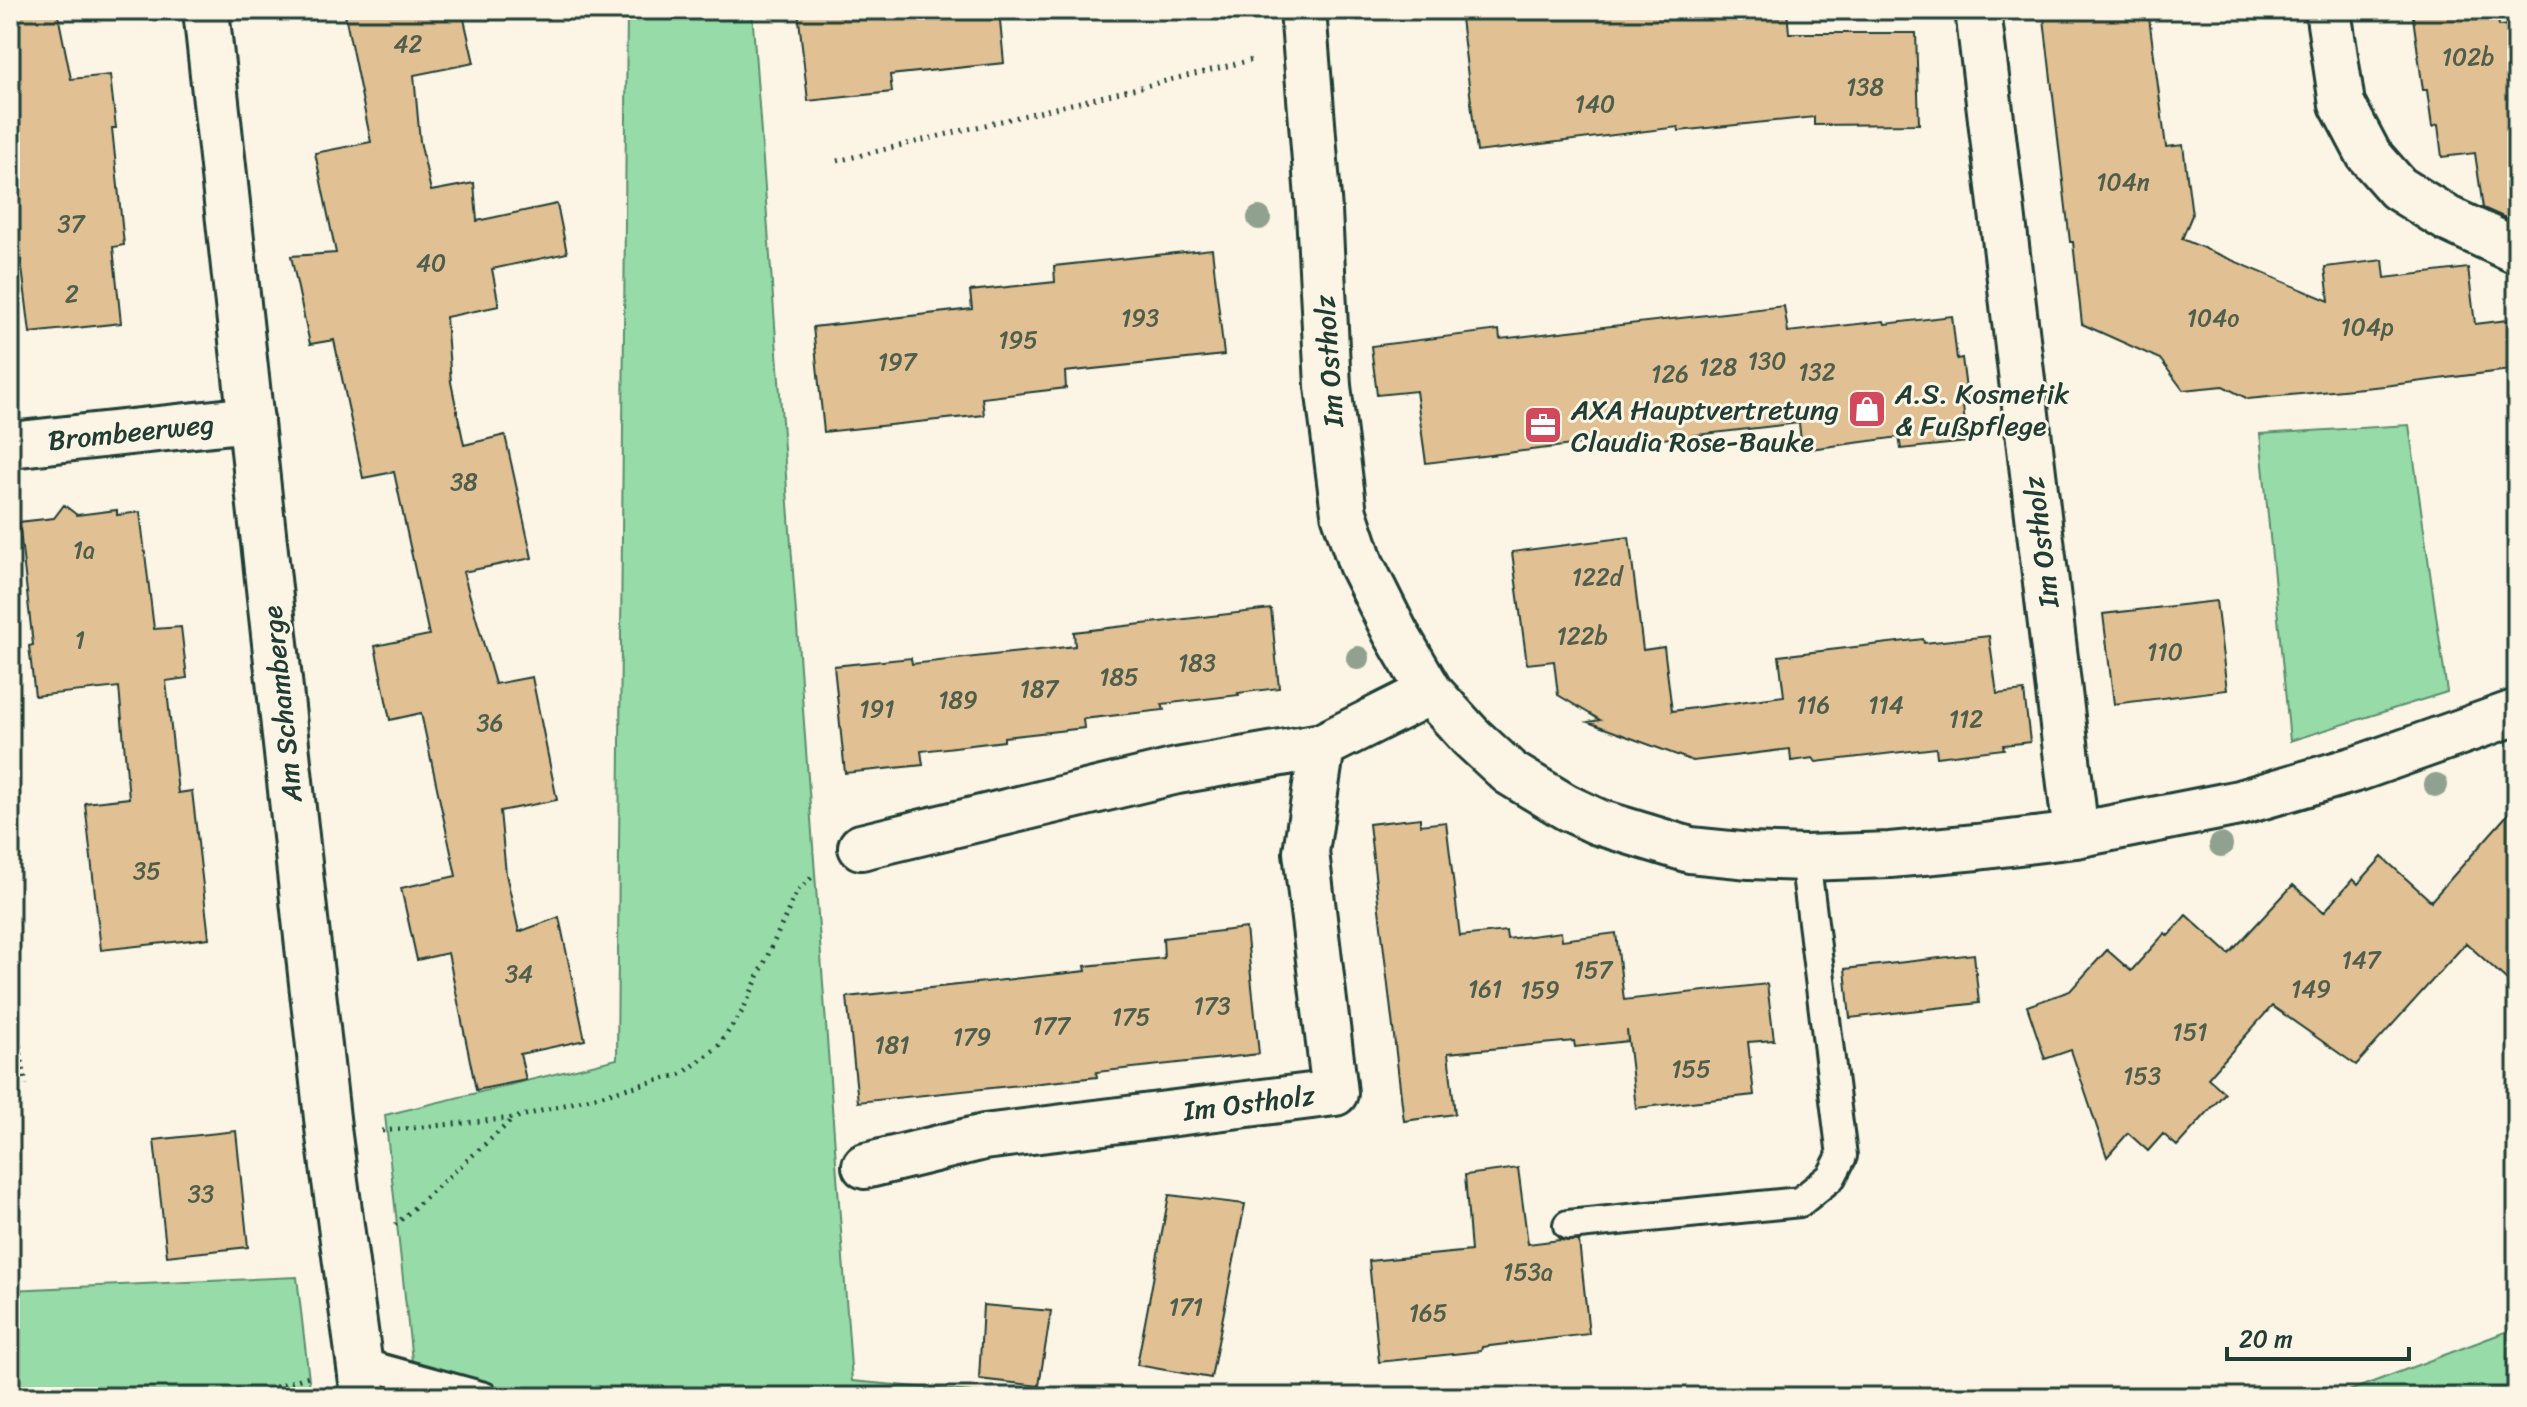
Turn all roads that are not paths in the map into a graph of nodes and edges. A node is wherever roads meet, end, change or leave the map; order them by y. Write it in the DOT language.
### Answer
graph roads {
  1 [pos="206,10"];
  2 [pos="1978,10"];
  3 [pos="2328,10"];
  4 [pos="1304,29"];
  5 [pos="2517,251"];
  6 [pos="251,419"];
  7 [pos="10,445"];
  8 [pos="1430,692"];
  9 [pos="2517,712"];
  10 [pos="1322,746"];
  11 [pos="2076,835"];
  12 [pos="861,847"];
  13 [pos="1805,858"];
  14 [pos="865,1166"];
  15 [pos="1568,1225"];
  16 [pos="362,1380"];
  17 [pos="484,1397"];
  1 -- 6 [label="street, Am Schamberge"];
  2 -- 11 [label="street, Im Ostholz"];
  3 -- 5 [label="street"];
  4 -- 8 [label="street, Im Ostholz"];
  6 -- 7 [label="street, Brombeerweg"];
  6 -- 16 [label="street, Am Schamberge"];
  8 -- 10 [label="street"];
  8 -- 13 [label="street, Im Ostholz"];
  9 -- 11 [label="street, Im Ostholz"];
  10 -- 12 [label="street"];
  10 -- 14 [label="street, Im Ostholz"];
  11 -- 13 [label="street, Im Ostholz"];
  13 -- 15 [label="lane"];
  16 -- 17 [label="lane"];
}
